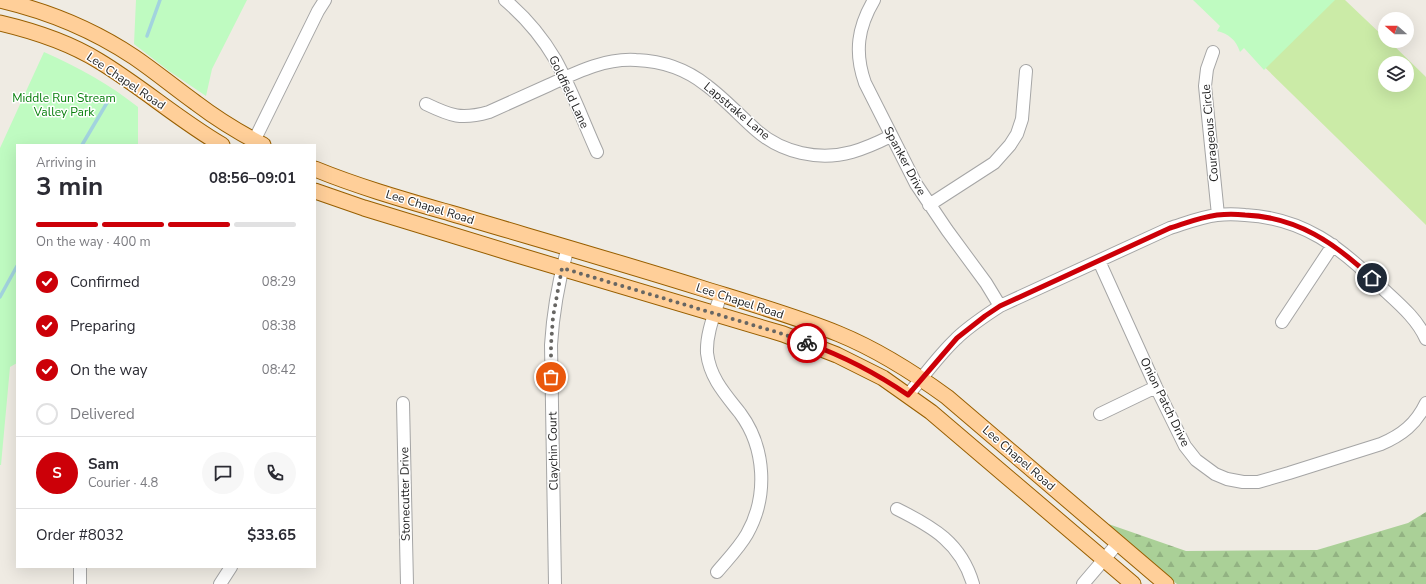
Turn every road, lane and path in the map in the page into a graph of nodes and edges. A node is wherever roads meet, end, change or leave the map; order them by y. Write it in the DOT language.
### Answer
graph roads {
  1 [pos="0,0"];
  2 [pos="325,0"];
  3 [pos="505,0"];
  4 [pos="874,0"];
  5 [pos="0,23"];
  6 [pos="1213,52"];
  7 [pos="1026,71"];
  8 [pos="564,78"];
  9 [pos="426,104"];
  10 [pos="891,136"];
  11 [pos="256,143"];
  12 [pos="220,144"];
  13 [pos="596,152"];
  14 [pos="316,169"];
  15 [pos="316,191"];
  16 [pos="929,205"];
  17 [pos="1218,215"];
  18 [pos="1333,245"];
  19 [pos="568,247"];
  20 [pos="1099,261"];
  21 [pos="562,268"];
  22 [pos="721,294"];
  23 [pos="1000,306"];
  24 [pos="715,314"];
  25 [pos="1282,322"];
  26 [pos="1426,339"];
  27 [pos="922,379"];
  28 [pos="1156,388"];
  29 [pos="908,395"];
  30 [pos="403,403"];
  31 [pos="1426,404"];
  32 [pos="1100,414"];
  33 [pos="897,509"];
  34 [pos="1118,543"];
  35 [pos="1104,559"];
  36 [pos="80,568"];
  37 [pos="230,568"];
  38 [pos="717,572"];
  39 [pos="80,584"];
  40 [pos="220,584"];
  41 [pos="407,584"];
  42 [pos="555,584"];
  43 [pos="973,584"];
  44 [pos="1083,584"];
  45 [pos="1133,584"];
  46 [pos="1166,584"];
  1 -- 11 [label="main road, Lee Chapel Road"];
  2 -- 11 [label="street"];
  3 -- 8 [label="street, Goldfield Lane"];
  4 -- 10 [label="street, Spanker Drive"];
  5 -- 12 [label="main road, Lee Chapel Road"];
  6 -- 17 [label="street, Courageous Circle"];
  7 -- 16 [label="street"];
  8 -- 9 [label="street, Lapstrake Lane"];
  8 -- 10 [label="street, Lapstrake Lane"];
  8 -- 13 [label="street, Goldfield Lane"];
  10 -- 16 [label="street, Spanker Drive"];
  14 -- 19 [label="main road, Lee Chapel Road"];
  15 -- 21 [label="main road, Lee Chapel Road"];
  16 -- 23 [label="street, Spanker Drive"];
  17 -- 18 [label="street"];
  17 -- 20 [label="street"];
  18 -- 25 [label="street"];
  18 -- 26 [label="street"];
  19 -- 21 [label="street, Claychin Court"];
  19 -- 22 [label="main road, Lee Chapel Road"];
  20 -- 23 [label="street"];
  20 -- 28 [label="street, Onion Patch Drive"];
  21 -- 24 [label="main road, Lee Chapel Road"];
  21 -- 42 [label="street, Claychin Court"];
  22 -- 24 [label="street"];
  22 -- 27 [label="main road, Lee Chapel Road"];
  23 -- 27 [label="street"];
  24 -- 29 [label="main road, Lee Chapel Road"];
  24 -- 38 [label="street"];
  27 -- 29 [label="street"];
  27 -- 34 [label="main road, Lee Chapel Road"];
  28 -- 31 [label="street, Onion Patch Drive"];
  28 -- 32 [label="street"];
  29 -- 35 [label="main road, Lee Chapel Road"];
  30 -- 41 [label="street, Stonecutter Drive"];
  33 -- 43 [label="street"];
  34 -- 35 [label="street"];
  34 -- 46 [label="main road, Lee Chapel Road"];
  35 -- 44 [label="street"];
  35 -- 45 [label="main road, Lee Chapel Road"];
  36 -- 39 [label="street"];
  37 -- 40 [label="street"];
}
